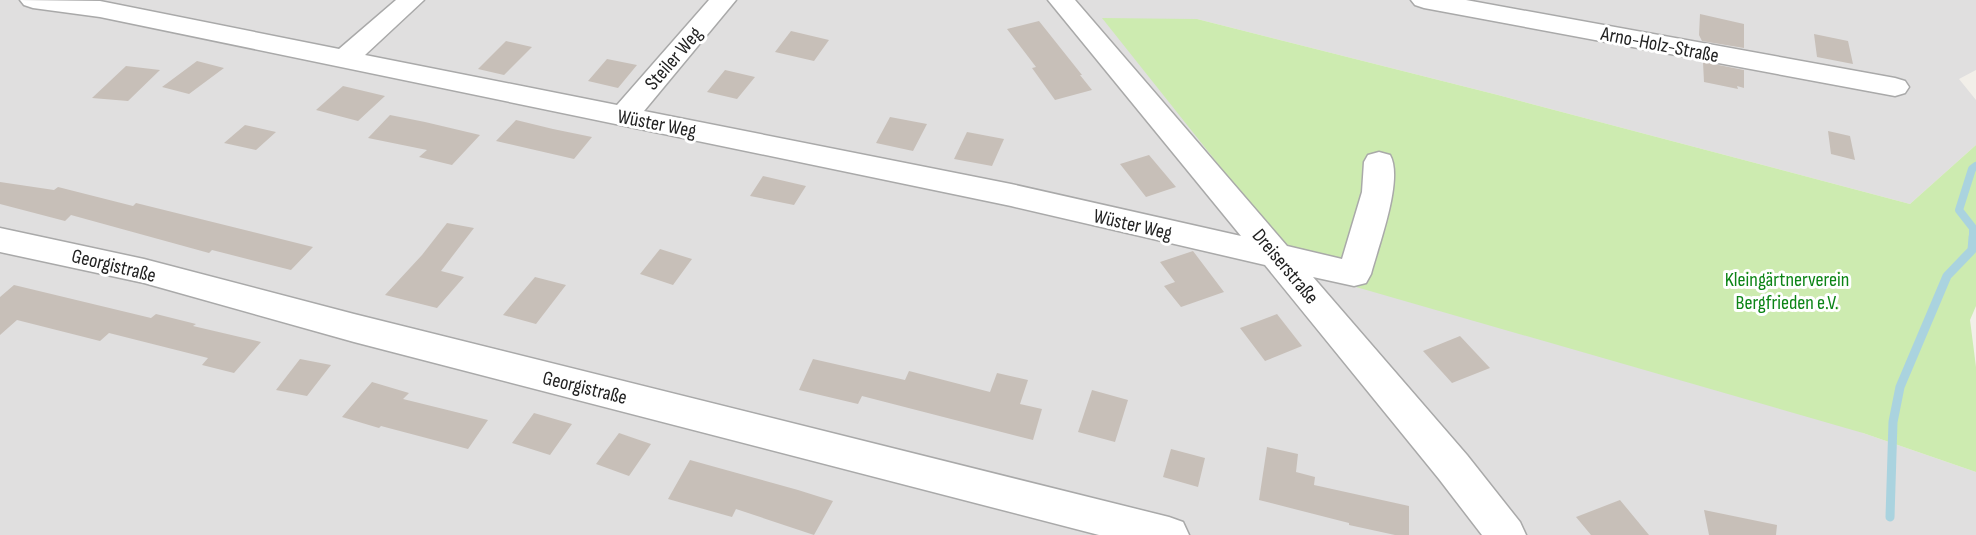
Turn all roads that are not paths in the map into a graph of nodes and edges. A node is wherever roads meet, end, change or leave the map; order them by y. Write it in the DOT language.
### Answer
graph roads {
  1 [pos="33,0"];
  2 [pos="411,0"];
  3 [pos="723,0"];
  4 [pos="1063,0"];
  5 [pos="1424,0"];
  6 [pos="343,60"];
  7 [pos="1895,87"];
  8 [pos="623,117"];
  9 [pos="1379,162"];
  10 [pos="0,240"];
  11 [pos="1279,258"];
  12 [pos="1170,535"];
  13 [pos="1506,535"];
  1 -- 6 [label="street, Wüster Weg"];
  2 -- 6 [label="street"];
  3 -- 8 [label="street, Steiler Weg"];
  4 -- 11 [label="street, Dreiserstraße"];
  5 -- 7 [label="street, Arno-Holz-Straße"];
  6 -- 8 [label="street, Wüster Weg"];
  8 -- 11 [label="street, Wüster Weg"];
  9 -- 11 [label="street, Wüster Weg"];
  10 -- 12 [label="street, Georgistraße"];
  11 -- 13 [label="street, Dreiserstraße"];
}
